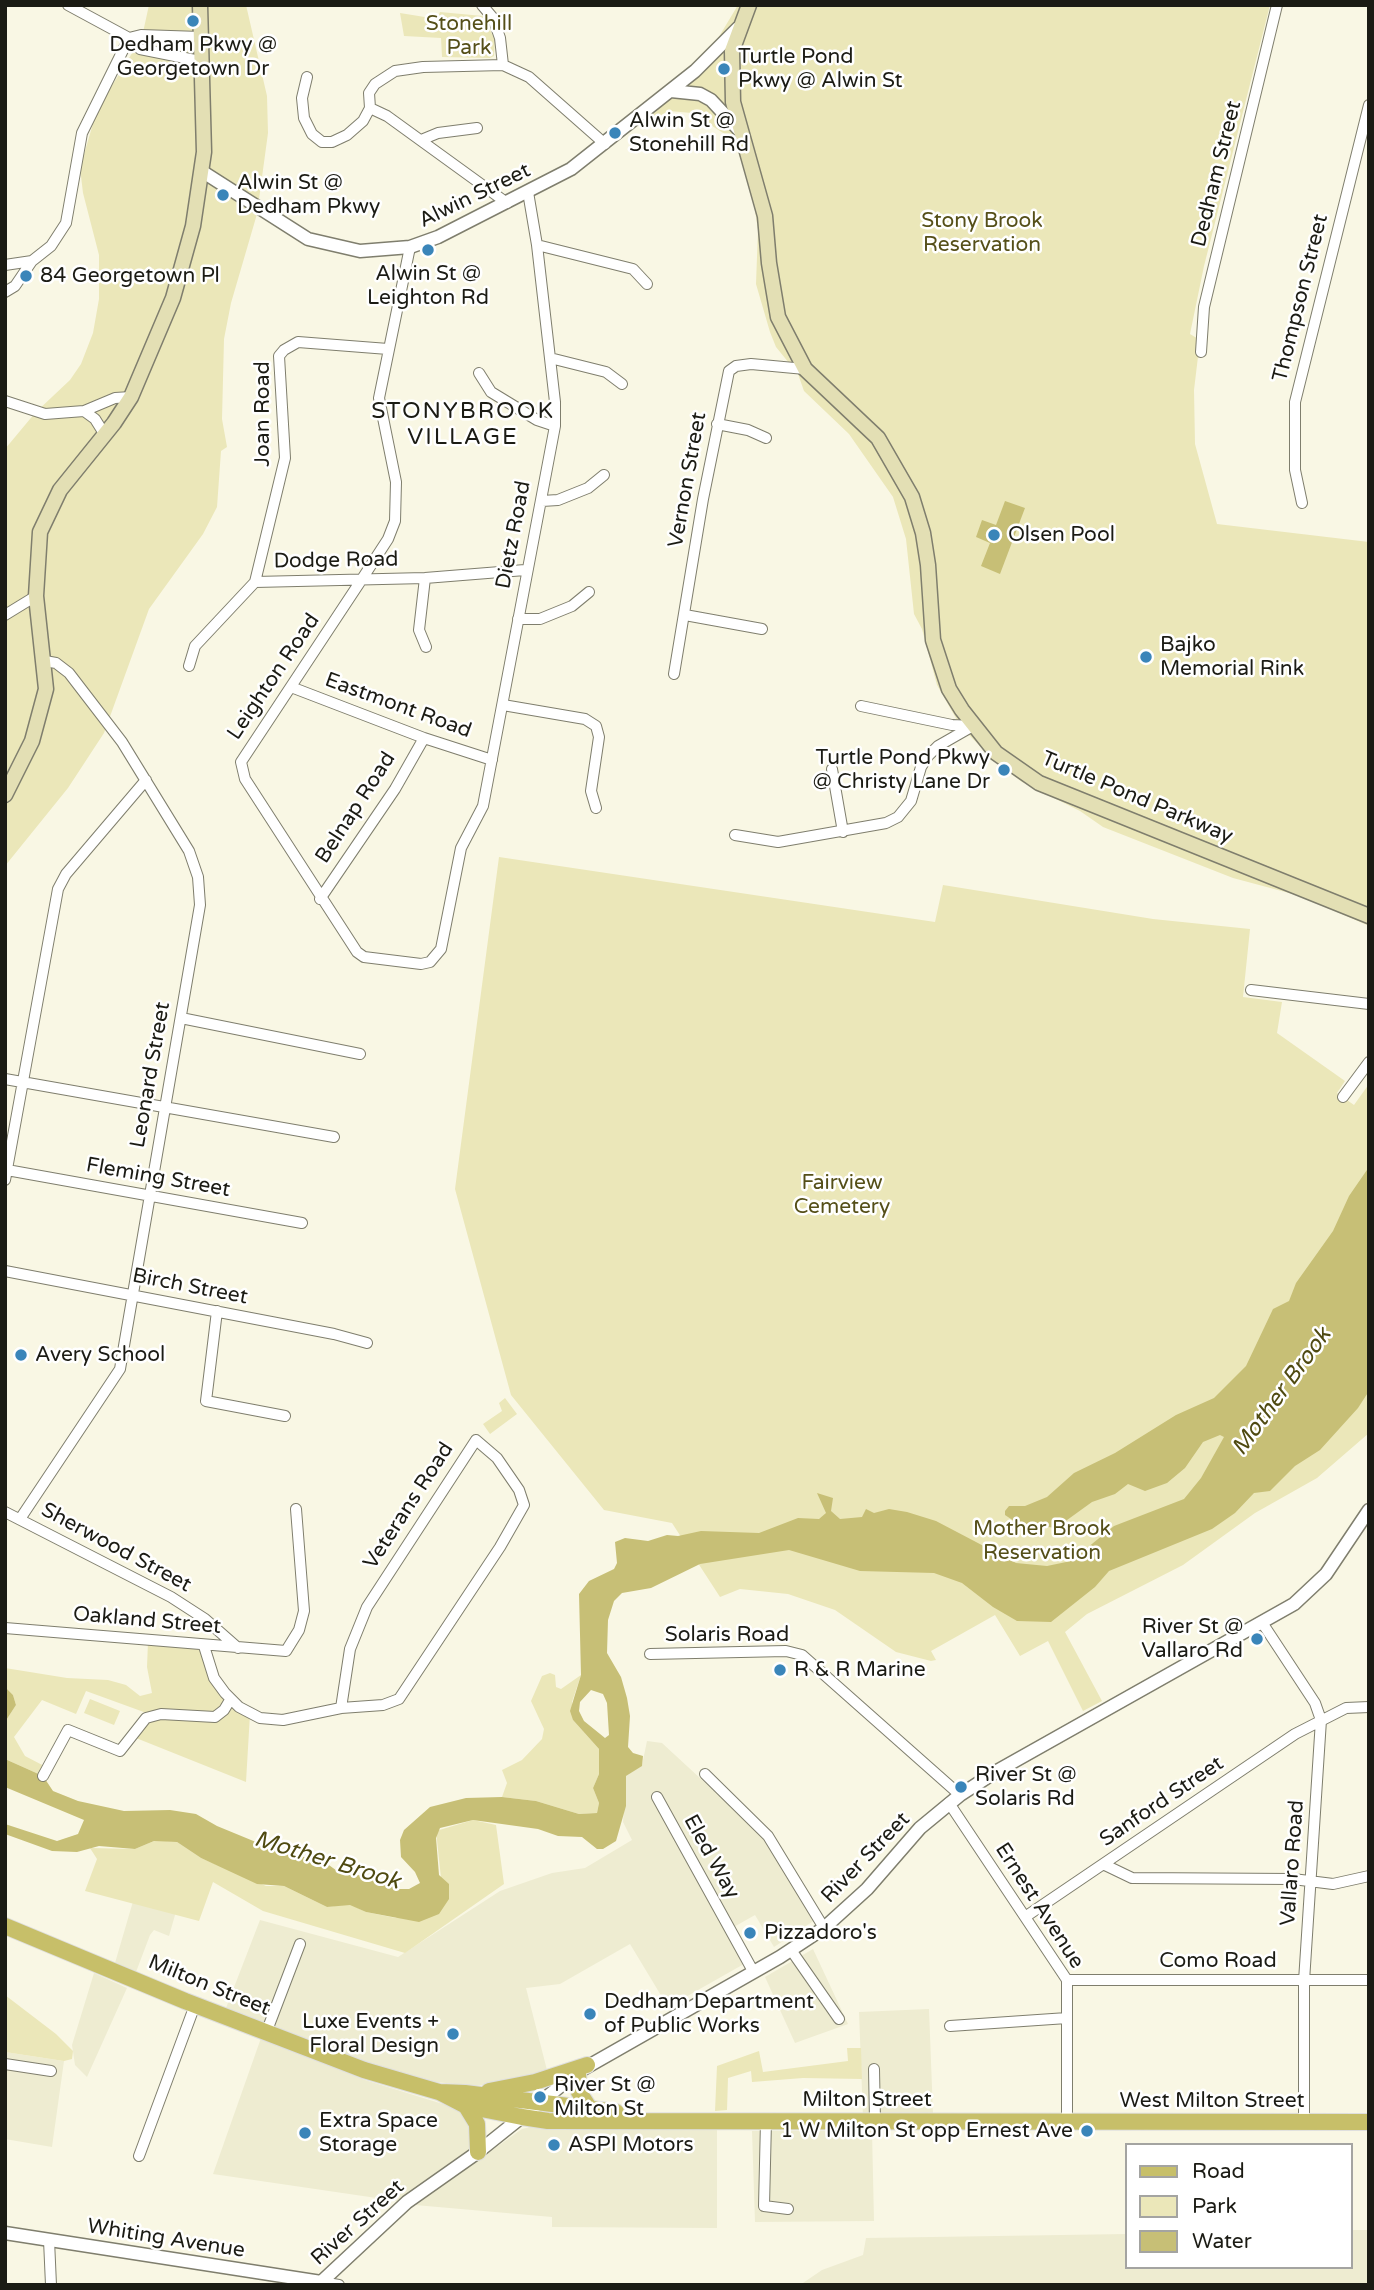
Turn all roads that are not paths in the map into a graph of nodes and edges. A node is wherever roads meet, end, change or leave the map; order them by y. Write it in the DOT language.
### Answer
graph roads {
  1 [pos="68,5"];
  2 [pos="200,5"];
  3 [pos="482,5"];
  4 [pos="748,5"];
  5 [pos="1278,5"];
  6 [pos="738,28"];
  7 [pos="200,37"];
  8 [pos="129,38"];
  9 [pos="200,61"];
  10 [pos="503,65"];
  11 [pos="307,77"];
  12 [pos="671,91"];
  13 [pos="1369,105"];
  14 [pos="370,108"];
  15 [pos="477,128"];
  16 [pos="741,133"];
  17 [pos="421,140"];
  18 [pos="605,144"];
  19 [pos="203,172"];
  20 [pos="528,192"];
  21 [pos="507,203"];
  22 [pos="537,245"];
  23 [pos="410,247"];
  24 [pos="32,261"];
  25 [pos="5,265"];
  26 [pos="647,284"];
  27 [pos="5,292"];
  28 [pos="388,349"];
  29 [pos="1201,352"];
  30 [pos="550,359"];
  31 [pos="805,369"];
  32 [pos="479,373"];
  33 [pos="622,384"];
  34 [pos="131,397"];
  35 [pos="5,401"];
  36 [pos="83,411"];
  37 [pos="717,424"];
  38 [pos="555,426"];
  39 [pos="105,435"];
  40 [pos="766,438"];
  41 [pos="604,475"];
  42 [pos="542,501"];
  43 [pos="1302,503"];
  44 [pos="525,570"];
  45 [pos="425,578"];
  46 [pos="362,579"];
  47 [pos="255,582"];
  48 [pos="589,592"];
  49 [pos="36,596"];
  50 [pos="5,615"];
  51 [pos="685,615"];
  52 [pos="518,619"];
  53 [pos="762,629"];
  54 [pos="426,647"];
  55 [pos="45,661"];
  56 [pos="189,666"];
  57 [pos="674,674"];
  58 [pos="291,687"];
  59 [pos="503,705"];
  60 [pos="861,706"];
  61 [pos="973,726"];
  62 [pos="424,738"];
  63 [pos="492,760"];
  64 [pos="832,769"];
  65 [pos="146,780"];
  66 [pos="5,795"];
  67 [pos="596,808"];
  68 [pos="843,832"];
  69 [pos="736,835"];
  70 [pos="320,899"];
  71 [pos="1369,916"];
  72 [pos="1251,990"];
  73 [pos="1369,1004"];
  74 [pos="181,1018"];
  75 [pos="360,1054"];
  76 [pos="1369,1062"];
  77 [pos="5,1079"];
  78 [pos="23,1083"];
  79 [pos="1343,1097"];
  80 [pos="164,1109"];
  81 [pos="334,1137"];
  82 [pos="6,1175"];
  83 [pos="148,1197"];
  84 [pos="302,1223"];
  85 [pos="5,1271"];
  86 [pos="131,1295"];
  87 [pos="216,1311"];
  88 [pos="367,1343"];
  89 [pos="285,1416"];
  90 [pos="296,1508"];
  91 [pos="1369,1510"];
  92 [pos="5,1512"];
  93 [pos="20,1519"];
  94 [pos="1263,1624"];
  95 [pos="5,1628"];
  96 [pos="204,1646"];
  97 [pos="238,1648"];
  98 [pos="650,1654"];
  99 [pos="230,1700"];
  100 [pos="1369,1707"];
  101 [pos="341,1708"];
  102 [pos="1321,1720"];
  103 [pos="705,1774"];
  104 [pos="43,1776"];
  105 [pos="960,1795"];
  106 [pos="657,1797"];
  107 [pos="949,1803"];
  108 [pos="1105,1865"];
  109 [pos="1369,1875"];
  110 [pos="1311,1881"];
  111 [pos="1025,1917"];
  112 [pos="5,1926"];
  113 [pos="824,1928"];
  114 [pos="300,1944"];
  115 [pos="791,1950"];
  116 [pos="753,1972"];
  117 [pos="1067,1980"];
  118 [pos="1369,1980"];
  119 [pos="1304,1981"];
  120 [pos="195,2005"];
  121 [pos="1067,2018"];
  122 [pos="839,2019"];
  123 [pos="950,2026"];
  124 [pos="266,2033"];
  125 [pos="5,2064"];
  126 [pos="583,2069"];
  127 [pos="874,2069"];
  128 [pos="51,2071"];
  129 [pos="465,2099"];
  130 [pos="539,2103"];
  131 [pos="590,2109"];
  132 [pos="522,2117"];
  133 [pos="678,2120"];
  134 [pos="766,2121"];
  135 [pos="875,2121"];
  136 [pos="1062,2122"];
  137 [pos="1304,2122"];
  138 [pos="1369,2122"];
  139 [pos="478,2152"];
  140 [pos="139,2156"];
  141 [pos="789,2209"];
  142 [pos="5,2233"];
  143 [pos="49,2240"];
  144 [pos="320,2283"];
  145 [pos="51,2285"];
  146 [pos="339,2285"];
  1 -- 8 [label="street"];
  2 -- 7 [label="main road"];
  3 -- 10 [label="street"];
  4 -- 6 [label="main road, Turtle Pond Parkway"];
  5 -- 29 [label="street, Dedham Street"];
  6 -- 12 [label="street, Alwin Street"];
  6 -- 16 [label="main road, Turtle Pond Parkway"];
  7 -- 8 [label="street"];
  7 -- 9 [label="main road"];
  8 -- 9 [label="street"];
  8 -- 24 [label="street"];
  9 -- 19 [label="main road"];
  10 -- 14 [label="street"];
  10 -- 18 [label="street"];
  11 -- 14 [label="street"];
  12 -- 16 [label="street"];
  12 -- 18 [label="street, Alwin Street"];
  13 -- 43 [label="street, Thompson Street"];
  14 -- 17 [label="street"];
  15 -- 17 [label="street"];
  16 -- 31 [label="main road, Turtle Pond Parkway"];
  17 -- 21 [label="street"];
  18 -- 20 [label="street, Alwin Street"];
  19 -- 23 [label="street, Alwin Street"];
  19 -- 34 [label="main road"];
  20 -- 21 [label="street, Alwin Street"];
  20 -- 22 [label="street, Dietz Road"];
  21 -- 23 [label="street, Alwin Street"];
  22 -- 26 [label="street"];
  22 -- 30 [label="street, Dietz Road"];
  23 -- 28 [label="street, Leighton Road"];
  24 -- 25 [label="street"];
  24 -- 27 [label="street"];
  28 -- 46 [label="street, Leighton Road"];
  28 -- 47 [label="street, Joan Road"];
  30 -- 33 [label="street"];
  30 -- 38 [label="street, Dietz Road"];
  31 -- 37 [label="street, Vernon Street"];
  31 -- 61 [label="main road, Turtle Pond Parkway"];
  32 -- 38 [label="street"];
  34 -- 36 [label="street"];
  34 -- 39 [label="main road"];
  35 -- 36 [label="street"];
  36 -- 39 [label="street"];
  37 -- 40 [label="street"];
  37 -- 51 [label="street, Vernon Street"];
  38 -- 42 [label="street, Dietz Road"];
  39 -- 49 [label="main road"];
  41 -- 42 [label="street"];
  42 -- 44 [label="street, Dietz Road"];
  44 -- 45 [label="street, Dodge Road"];
  44 -- 52 [label="street, Dietz Road"];
  45 -- 46 [label="street, Dodge Road"];
  45 -- 54 [label="street"];
  46 -- 47 [label="street, Dodge Road"];
  46 -- 58 [label="street, Leighton Road"];
  47 -- 56 [label="street, Dodge Road"];
  48 -- 52 [label="street"];
  49 -- 50 [label="street"];
  49 -- 55 [label="main road"];
  51 -- 53 [label="street"];
  51 -- 57 [label="street, Vernon Street"];
  52 -- 59 [label="street, Dietz Road"];
  55 -- 65 [label="street, Leonard Street"];
  55 -- 66 [label="main road"];
  58 -- 62 [label="street, Eastmont Road"];
  58 -- 70 [label="street, Leighton Road"];
  59 -- 63 [label="street, Dietz Road"];
  59 -- 67 [label="street"];
  60 -- 61 [label="street"];
  61 -- 68 [label="street"];
  61 -- 71 [label="main road, Turtle Pond Parkway"];
  62 -- 63 [label="street, Eastmont Road"];
  62 -- 70 [label="street, Belnap Road"];
  63 -- 70 [label="street, Leighton Road"];
  64 -- 68 [label="street"];
  65 -- 74 [label="street, Leonard Street"];
  65 -- 78 [label="street"];
  68 -- 69 [label="street"];
  72 -- 73 [label="street"];
  74 -- 75 [label="street"];
  74 -- 80 [label="street, Leonard Street"];
  76 -- 79 [label="street"];
  77 -- 78 [label="street"];
  78 -- 80 [label="street"];
  78 -- 82 [label="street"];
  80 -- 81 [label="street"];
  80 -- 83 [label="street, Leonard Street"];
  82 -- 83 [label="street, Fleming Street"];
  83 -- 84 [label="street, Fleming Street"];
  83 -- 86 [label="street, Leonard Street"];
  85 -- 86 [label="street, Birch Street"];
  86 -- 87 [label="street, Birch Street"];
  86 -- 93 [label="street, Leonard Street"];
  87 -- 88 [label="street, Birch Street"];
  87 -- 89 [label="street"];
  90 -- 97 [label="street, Oakland Street"];
  91 -- 94 [label="street, River Street"];
  92 -- 93 [label="street, Sherwood Street"];
  93 -- 97 [label="street, Sherwood Street"];
  94 -- 102 [label="street, Vallaro Road"];
  94 -- 105 [label="street, River Street"];
  95 -- 96 [label="street, Oakland Street"];
  96 -- 97 [label="street, Oakland Street"];
  96 -- 99 [label="street, Veterans Road"];
  98 -- 105 [label="street, Solaris Road"];
  99 -- 101 [label="street, Veterans Road"];
  99 -- 104 [label="street"];
  100 -- 102 [label="street, Sanford Street"];
  101 -- 101 [label="street, Veterans Road"];
  102 -- 108 [label="street, Sanford Street"];
  102 -- 110 [label="street, Vallaro Road"];
  103 -- 113 [label="street"];
  105 -- 107 [label="street, River Street"];
  106 -- 116 [label="street, Eled Way"];
  107 -- 111 [label="street, Ernest Avenue"];
  107 -- 113 [label="street, River Street"];
  108 -- 110 [label="street"];
  108 -- 111 [label="street, Sanford Street"];
  109 -- 110 [label="street"];
  110 -- 119 [label="street, Vallaro Road"];
  111 -- 117 [label="street, Ernest Avenue"];
  112 -- 120 [label="main road, Milton Street"];
  113 -- 115 [label="street, River Street"];
  114 -- 124 [label="street"];
  115 -- 116 [label="street, River Street"];
  115 -- 122 [label="street"];
  116 -- 126 [label="street, River Street"];
  117 -- 119 [label="street, Como Road"];
  117 -- 121 [label="street, Ernest Avenue"];
  118 -- 119 [label="street, Como Road"];
  119 -- 137 [label="street, Vallaro Road"];
  120 -- 124 [label="main road, Milton Street"];
  120 -- 140 [label="street"];
  121 -- 123 [label="street"];
  121 -- 136 [label="street, Ernest Avenue"];
  124 -- 129 [label="main road, Milton Street"];
  125 -- 128 [label="street"];
  126 -- 129 [label="main road"];
  126 -- 130 [label="street, River Street"];
  126 -- 131 [label="main road"];
  127 -- 135 [label="street"];
  129 -- 130 [label="main road, Milton Street"];
  129 -- 132 [label="main road, Milton Street"];
  129 -- 139 [label="main road"];
  130 -- 131 [label="main road, Milton Street"];
  130 -- 132 [label="street, River Street"];
  131 -- 133 [label="main road, Milton Street"];
  132 -- 133 [label="main road, Milton Street"];
  132 -- 139 [label="street, River Street"];
  133 -- 134 [label="main road, Milton Street"];
  134 -- 135 [label="main road, Milton Street"];
  134 -- 141 [label="street"];
  135 -- 136 [label="main road, Milton Street"];
  136 -- 137 [label="main road, West Milton Street"];
  137 -- 138 [label="main road, West Milton Street"];
  139 -- 144 [label="street, River Street"];
  142 -- 143 [label="street, Whiting Avenue"];
  143 -- 144 [label="street, Whiting Avenue"];
  143 -- 145 [label="street"];
  144 -- 146 [label="street"];
}
